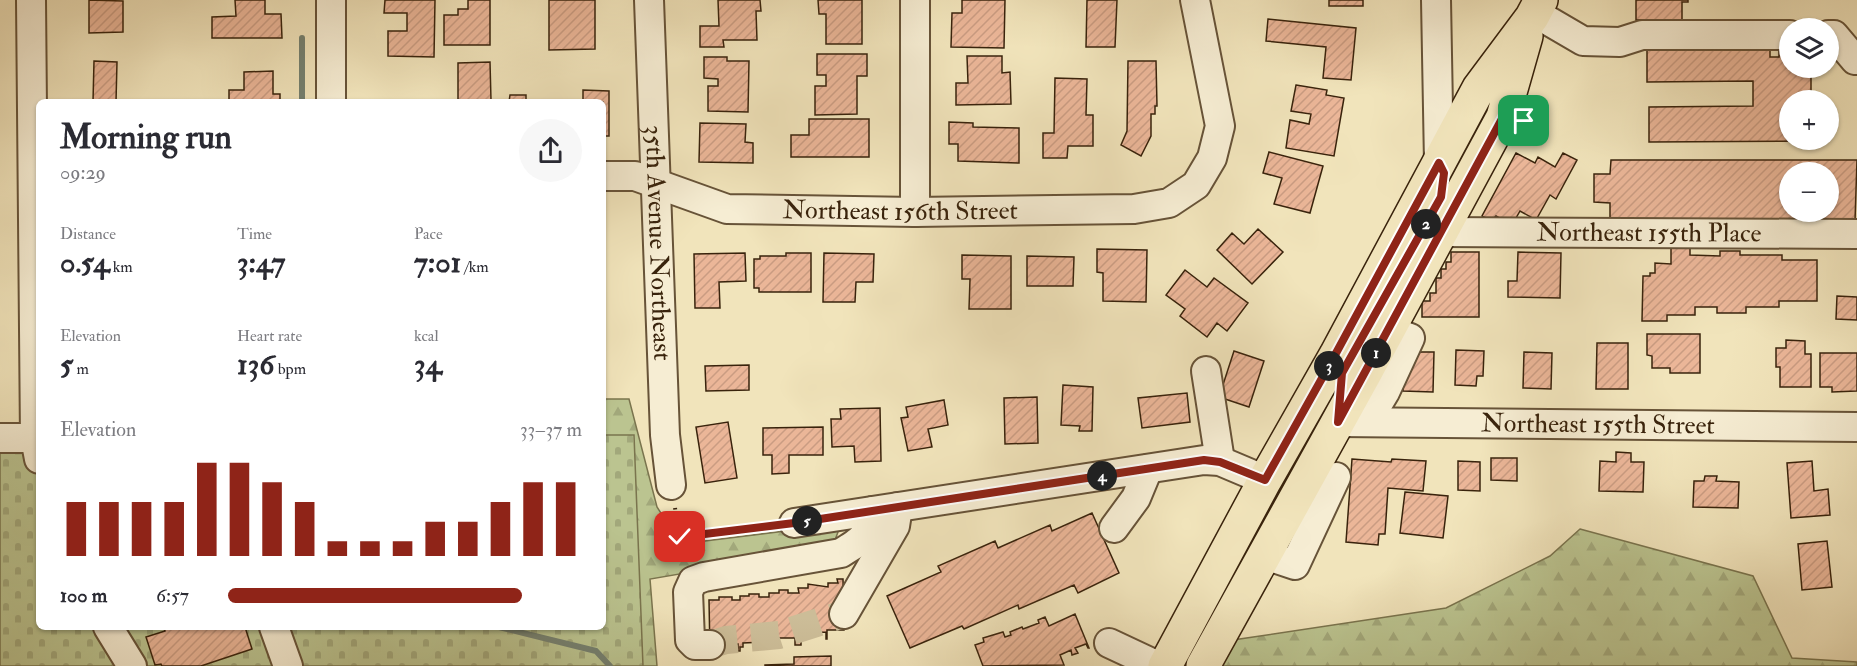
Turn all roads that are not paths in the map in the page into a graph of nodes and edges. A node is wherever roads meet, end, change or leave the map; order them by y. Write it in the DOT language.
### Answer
graph roads {
  1 [pos="31,0"];
  2 [pos="331,0"];
  3 [pos="649,0"];
  4 [pos="915,0"];
  5 [pos="1195,0"];
  6 [pos="1436,0"];
  7 [pos="1536,10"];
  8 [pos="1779,34"];
  9 [pos="331,99"];
  10 [pos="1439,163"];
  11 [pos="36,176"];
  12 [pos="606,176"];
  13 [pos="655,183"];
  14 [pos="915,212"];
  15 [pos="1441,232"];
  16 [pos="1857,234"];
  17 [pos="1206,371"];
  18 [pos="1352,422"];
  19 [pos="1857,427"];
  20 [pos="0,438"];
  21 [pos="36,448"];
  22 [pos="1206,467"];
  23 [pos="1148,469"];
  24 [pos="1336,477"];
  25 [pos="1265,480"];
  26 [pos="671,485"];
  27 [pos="886,509"];
  28 [pos="794,523"];
  29 [pos="1114,528"];
  30 [pos="1264,555"];
  31 [pos="844,614"];
  32 [pos="110,630"];
  33 [pos="275,630"];
  34 [pos="1109,643"];
  35 [pos="710,645"];
  36 [pos="132,666"];
  37 [pos="288,666"];
  38 [pos="1158,666"];
  39 [pos="1165,666"];
  40 [pos="1203,666"];
  1 -- 11 [label="street"];
  2 -- 9 [label="street"];
  3 -- 13 [label="street, 35th Avenue Northeast"];
  4 -- 14 [label="street"];
  5 -- 14 [label="street, Northeast 156th Street"];
  6 -- 10 [label="street"];
  7 -- 8 [label="street"];
  7 -- 10 [label="main road"];
  7 -- 15 [label="main road"];
  10 -- 18 [label="main road"];
  10 -- 25 [label="main road"];
  12 -- 13 [label="street, Northeast 156th Street"];
  13 -- 14 [label="street, Northeast 156th Street"];
  13 -- 26 [label="street, 35th Avenue Northeast"];
  15 -- 16 [label="street, Northeast 155th Place"];
  15 -- 18 [label="main road"];
  17 -- 22 [label="street"];
  18 -- 19 [label="street, Northeast 155th Street"];
  18 -- 30 [label="main road"];
  20 -- 21 [label="street"];
  22 -- 23 [label="street"];
  22 -- 25 [label="street"];
  23 -- 27 [label="street"];
  23 -- 29 [label="street"];
  24 -- 30 [label="street"];
  25 -- 39 [label="main road"];
  27 -- 28 [label="street"];
  27 -- 31 [label="street"];
  27 -- 35 [label="street"];
  30 -- 40 [label="main road"];
  32 -- 36 [label="street"];
  33 -- 37 [label="street"];
  34 -- 38 [label="street"];
}
